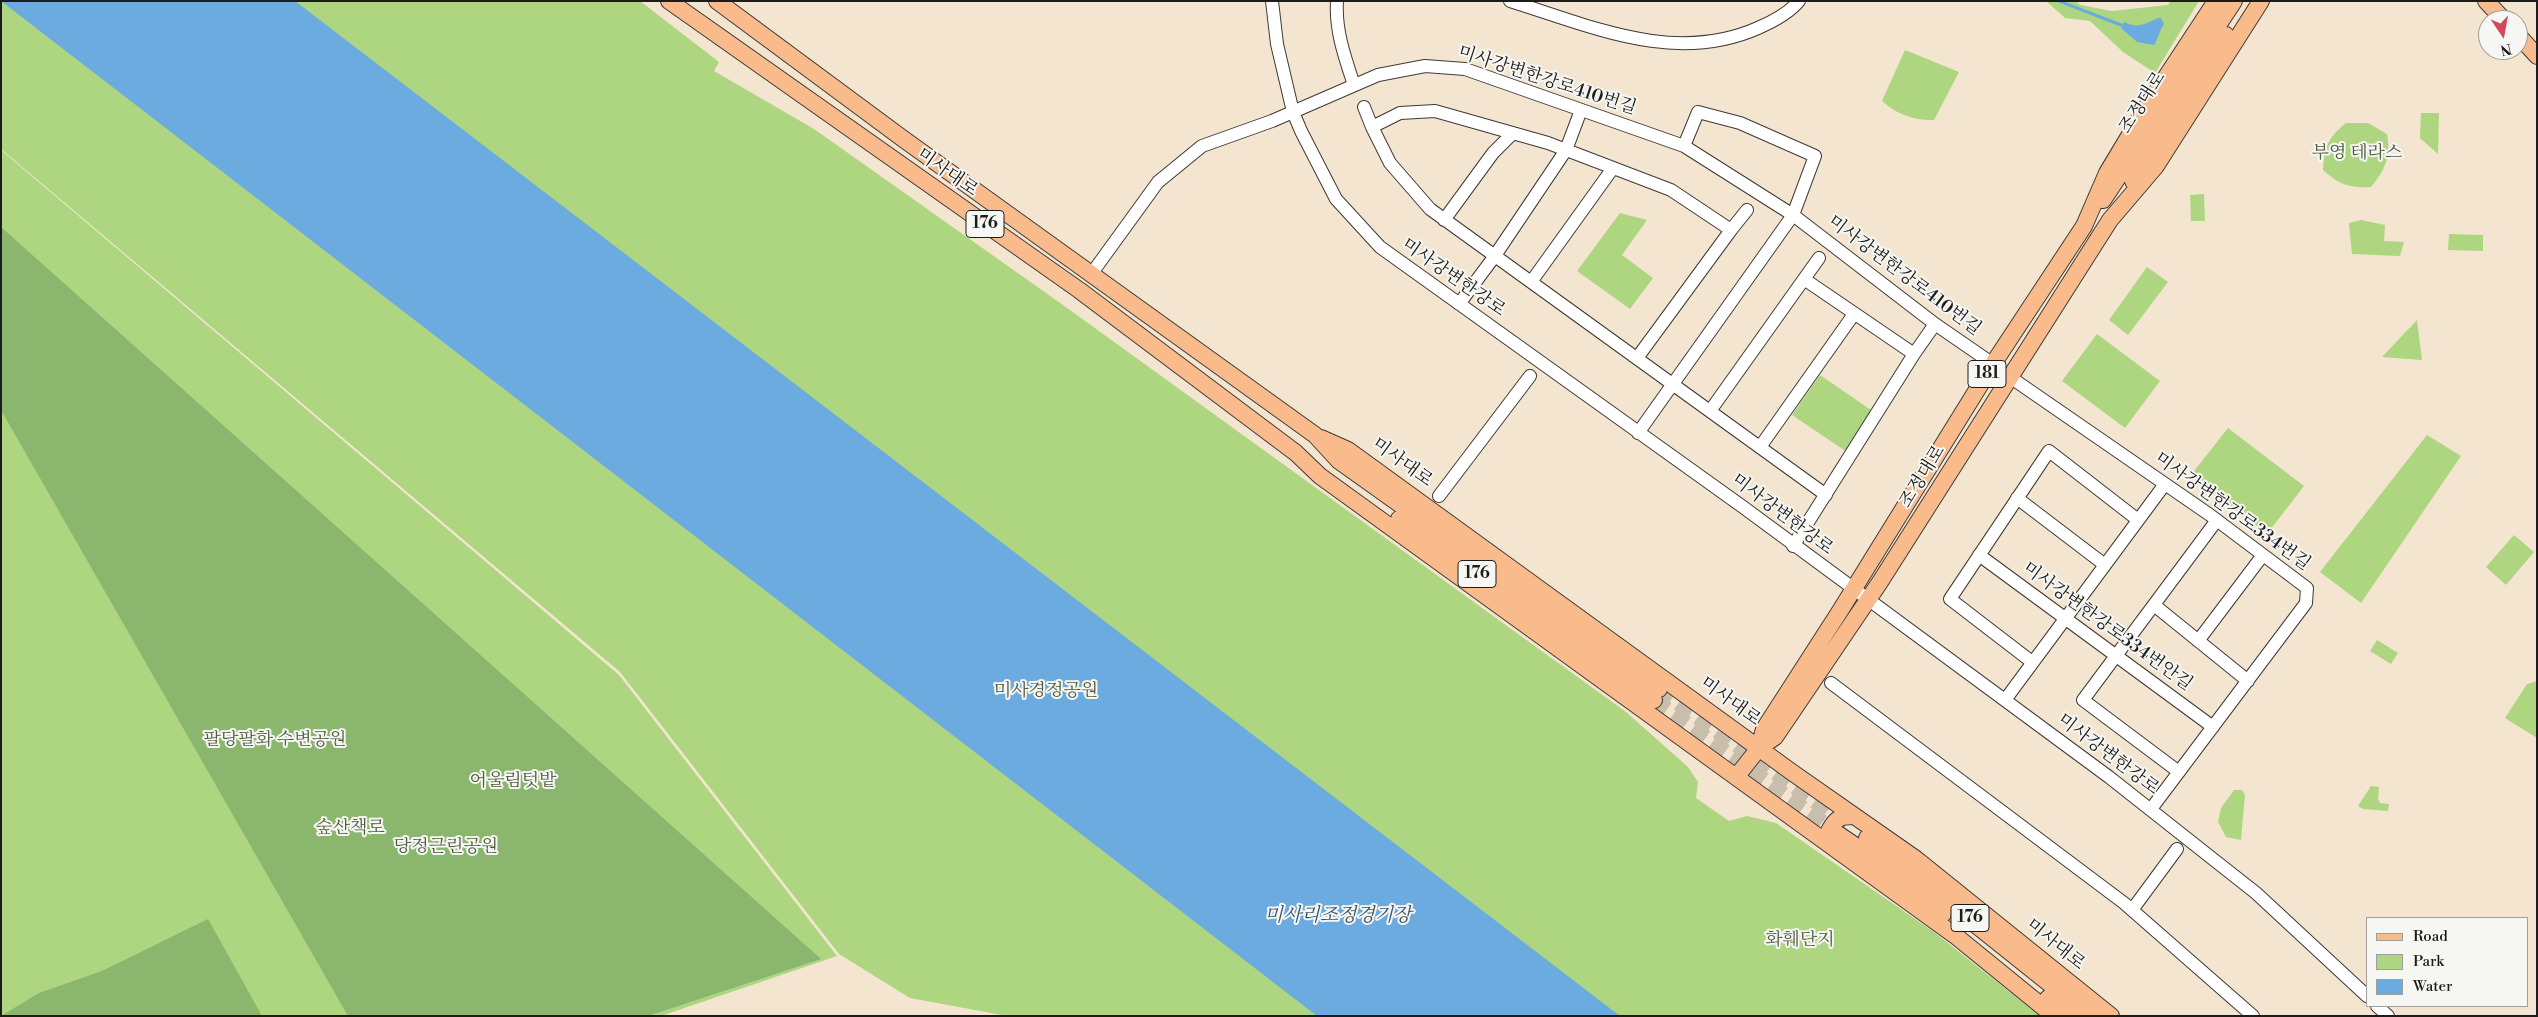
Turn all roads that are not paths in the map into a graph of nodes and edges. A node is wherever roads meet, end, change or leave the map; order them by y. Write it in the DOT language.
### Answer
graph roads {
  1 [pos="670,1"];
  2 [pos="717,1"];
  3 [pos="1272,1"];
  4 [pos="1337,1"];
  5 [pos="1510,1"];
  6 [pos="1799,1"];
  7 [pos="2216,1"];
  8 [pos="2234,1"];
  9 [pos="2248,1"];
  10 [pos="2261,1"];
  11 [pos="2528,47"];
  12 [pos="2537,56"];
  13 [pos="1354,85"];
  14 [pos="1364,107"];
  15 [pos="1581,110"];
  16 [pos="1293,112"];
  17 [pos="1372,127"];
  18 [pos="1513,133"];
  19 [pos="1684,146"];
  20 [pos="1566,150"];
  21 [pos="1613,168"];
  22 [pos="1747,210"];
  23 [pos="1793,215"];
  24 [pos="1444,220"];
  25 [pos="2110,220"];
  26 [pos="2084,226"];
  27 [pos="1731,230"];
  28 [pos="1494,257"];
  29 [pos="1819,258"];
  30 [pos="1092,273"];
  31 [pos="1804,279"];
  32 [pos="1531,282"];
  33 [pos="1458,304"];
  34 [pos="1854,314"];
  35 [pos="1935,324"];
  36 [pos="1914,354"];
  37 [pos="1636,358"];
  38 [pos="1993,364"];
  39 [pos="1530,376"];
  40 [pos="2010,377"];
  41 [pos="1673,384"];
  42 [pos="1710,411"];
  43 [pos="1638,433"];
  44 [pos="1315,435"];
  45 [pos="1760,447"];
  46 [pos="1296,454"];
  47 [pos="2165,484"];
  48 [pos="1826,495"];
  49 [pos="1439,496"];
  50 [pos="2018,498"];
  51 [pos="2138,520"];
  52 [pos="2217,520"];
  53 [pos="1793,546"];
  54 [pos="1979,555"];
  55 [pos="2263,555"];
  56 [pos="2105,565"];
  57 [pos="1854,589"];
  58 [pos="1869,600"];
  59 [pos="2154,605"];
  60 [pos="2066,618"];
  61 [pos="2198,640"];
  62 [pos="2116,655"];
  63 [pos="2032,662"];
  64 [pos="2248,681"];
  65 [pos="1831,684"];
  66 [pos="2005,700"];
  67 [pos="2213,727"];
  68 [pos="1759,748"];
  69 [pos="2179,772"];
  70 [pos="1737,776"];
  71 [pos="2151,809"];
  72 [pos="1846,824"];
  73 [pos="2177,849"];
  74 [pos="1837,851"];
  75 [pos="2132,910"];
  76 [pos="2366,995"];
  77 [pos="2378,1007"];
  78 [pos="2054,1016"];
  79 [pos="2070,1016"];
  80 [pos="2090,1016"];
  81 [pos="2111,1016"];
  82 [pos="2253,1016"];
  83 [pos="2388,1016"];
  1 -- 46 [label="main road, 미사대로 / 176"];
  2 -- 30 [label="main road, 미사대로 / 176"];
  3 -- 16 [label="street, 미사강변한강로"];
  4 -- 13 [label="street"];
  5 -- 6 [label="street"];
  7 -- 26 [label="main road, 조정대로 / 181"];
  8 -- 26 [label="main road, 조정대로 / 181"];
  9 -- 25 [label="main road, 조정대로 / 181"];
  10 -- 25 [label="main road, 조정대로 / 181"];
  11 -- 12 [label="main road"];
  13 -- 15 [label="street, 미사강변한강로410번길"];
  13 -- 16 [label="street, 미사강변한강로410번길"];
  14 -- 17 [label="street"];
  15 -- 19 [label="street, 미사강변한강로410번길"];
  15 -- 20 [label="street"];
  16 -- 30 [label="street, 미사강변한강로410번길"];
  16 -- 33 [label="street, 미사강변한강로"];
  17 -- 18 [label="street"];
  17 -- 24 [label="street"];
  18 -- 20 [label="street"];
  18 -- 24 [label="street"];
  19 -- 23 [label="street, 미사강변한강로410번길"];
  19 -- 23 [label="street"];
  20 -- 21 [label="street"];
  20 -- 28 [label="street"];
  21 -- 27 [label="street"];
  21 -- 32 [label="street"];
  22 -- 27 [label="street"];
  23 -- 35 [label="street, 미사강변한강로410번길"];
  23 -- 41 [label="street"];
  24 -- 28 [label="street"];
  25 -- 40 [label="main road, 조정대로 / 181"];
  26 -- 38 [label="main road, 조정대로 / 181"];
  27 -- 37 [label="street"];
  28 -- 32 [label="street"];
  28 -- 33 [label="street"];
  29 -- 31 [label="street"];
  30 -- 44 [label="main road, 미사대로 / 176"];
  31 -- 34 [label="street"];
  31 -- 42 [label="street"];
  32 -- 37 [label="street"];
  33 -- 43 [label="street, 미사강변한강로"];
  34 -- 36 [label="street"];
  34 -- 45 [label="street"];
  35 -- 36 [label="street"];
  35 -- 38 [label="street, 미사강변한강로410번길"];
  36 -- 48 [label="street"];
  37 -- 41 [label="street"];
  38 -- 57 [label="main road, 조정대로 / 181"];
  39 -- 49 [label="street"];
  40 -- 47 [label="street, 미사강변한강로334번길"];
  40 -- 58 [label="main road, 조정대로 / 181"];
  41 -- 42 [label="street"];
  41 -- 43 [label="street"];
  42 -- 45 [label="street"];
  43 -- 53 [label="street, 미사강변한강로"];
  44 -- 46 [label="main road, 미사대로 / 176"];
  44 -- 68 [label="main road, 미사대로"];
  45 -- 48 [label="street"];
  46 -- 70 [label="main road, 미사대로"];
  47 -- 51 [label="street"];
  47 -- 52 [label="street, 미사강변한강로334번길"];
  48 -- 53 [label="street"];
  50 -- 51 [label="street"];
  50 -- 54 [label="street"];
  50 -- 56 [label="street"];
  51 -- 56 [label="street"];
  52 -- 55 [label="street, 미사강변한강로334번길"];
  52 -- 59 [label="street"];
  53 -- 57 [label="street, 미사강변한강로"];
  54 -- 60 [label="street, 미사강변한강로334번안길"];
  54 -- 63 [label="street"];
  55 -- 61 [label="street"];
  55 -- 64 [label="street, 미사강변한강로334번길"];
  56 -- 60 [label="street"];
  57 -- 58 [label="street, 미사강변한강로"];
  57 -- 68 [label="main road, 조정대로 / 181"];
  58 -- 66 [label="street, 미사강변한강로"];
  58 -- 68 [label="main road, 조정대로 / 181"];
  59 -- 61 [label="street"];
  59 -- 62 [label="street"];
  60 -- 62 [label="street, 미사강변한강로334번안길"];
  60 -- 63 [label="street"];
  61 -- 64 [label="street"];
  62 -- 67 [label="street, 미사강변한강로334번안길"];
  62 -- 69 [label="street"];
  63 -- 66 [label="street"];
  64 -- 67 [label="street, 미사강변한강로334번길"];
  65 -- 75 [label="street"];
  66 -- 71 [label="street, 미사강변한강로"];
  67 -- 69 [label="street, 미사강변한강로334번길"];
  68 -- 70 [label="main road, 조정대로 / 181"];
  68 -- 72 [label="main road, 미사대로"];
  69 -- 71 [label="street, 미사강변한강로334번길"];
  70 -- 74 [label="main road, 미사대로"];
  71 -- 76 [label="street, 미사강변한강로"];
  72 -- 74 [label="main road"];
  72 -- 79 [label="main road, 미사대로 / 176"];
  72 -- 80 [label="main road, 미사대로 / 176"];
  72 -- 81 [label="main road, 미사대로"];
  73 -- 75 [label="street"];
  74 -- 78 [label="main road, 미사대로"];
  75 -- 82 [label="street"];
  77 -- 83 [label="street"];
}
